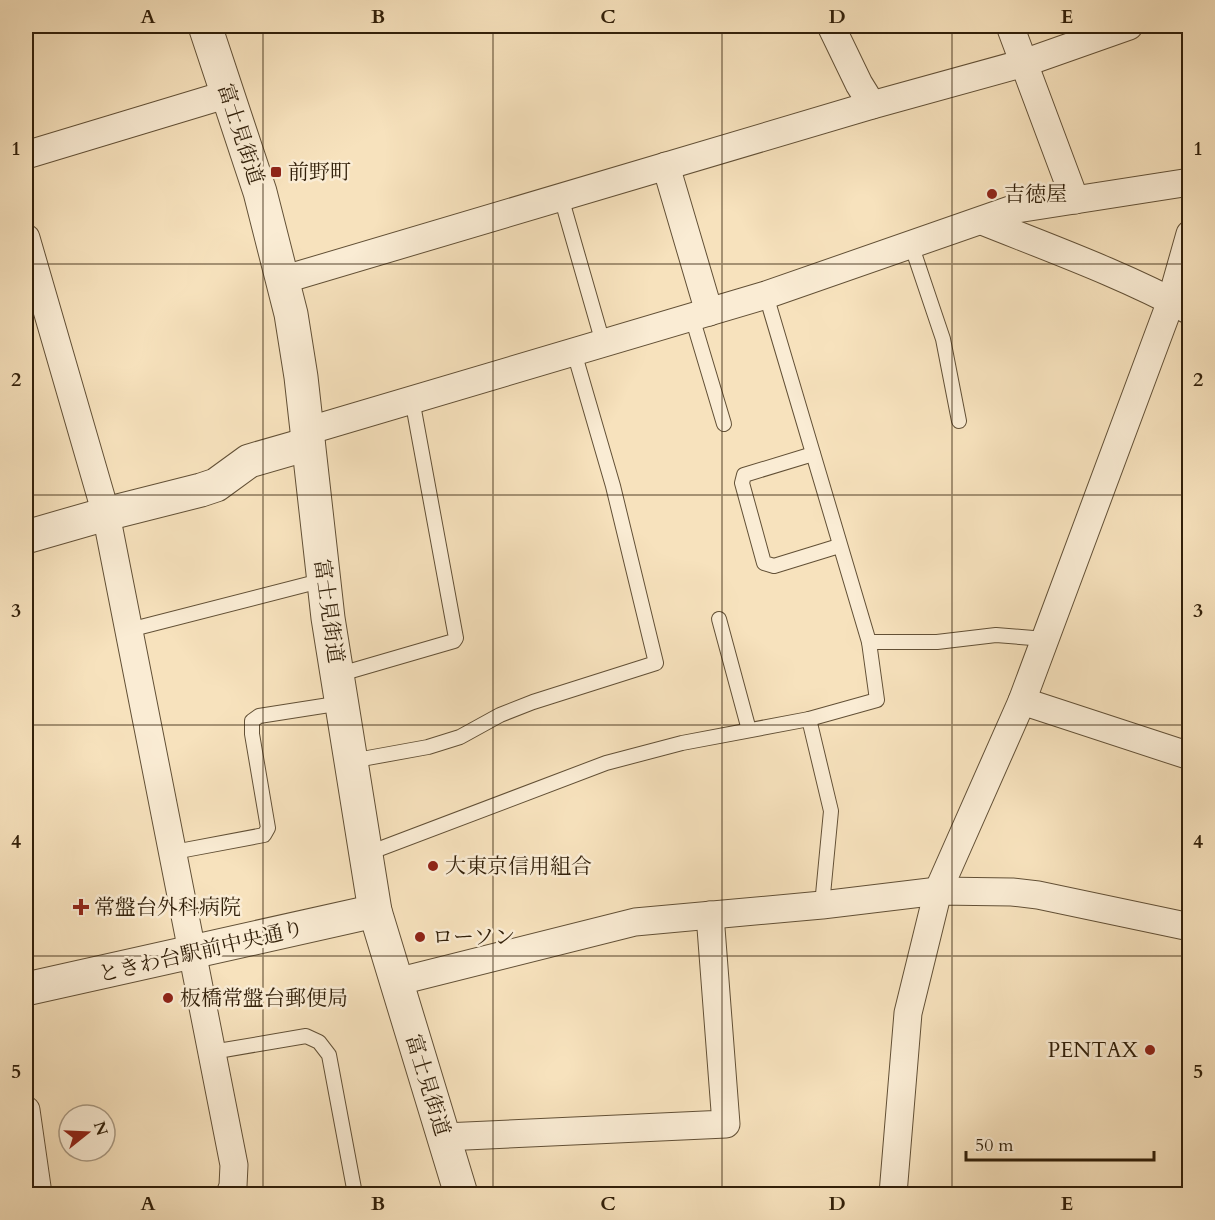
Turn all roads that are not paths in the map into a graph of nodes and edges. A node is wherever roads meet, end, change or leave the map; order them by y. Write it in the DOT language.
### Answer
graph roads {
  1 [pos="205,26"];
  2 [pos="831,26"];
  3 [pos="1011,26"];
  4 [pos="1129,26"];
  5 [pos="1024,63"];
  6 [pos="228,94"];
  7 [pos="872,105"];
  8 [pos="26,155"];
  9 [pos="666,166"];
  10 [pos="1190,182"];
  11 [pos="561,197"];
  12 [pos="1075,200"];
  13 [pos="982,221"];
  14 [pos="1190,234"];
  15 [pos="26,238"];
  16 [pos="911,244"];
  17 [pos="282,280"];
  18 [pos="766,295"];
  19 [pos="1180,306"];
  20 [pos="700,315"];
  21 [pos="603,343"];
  22 [pos="574,352"];
  23 [pos="412,399"];
  24 [pos="959,421"];
  25 [pos="724,424"];
  26 [pos="308,438"];
  27 [pos="813,454"];
  28 [pos="106,514"];
  29 [pos="26,537"];
  30 [pos="839,546"];
  31 [pos="324,580"];
  32 [pos="719,619"];
  33 [pos="129,630"];
  34 [pos="1045,639"];
  35 [pos="869,642"];
  36 [pos="340,689"];
  37 [pos="1022,701"];
  38 [pos="809,719"];
  39 [pos="749,730"];
  40 [pos="1190,756"];
  41 [pos="351,761"];
  42 [pos="174,852"];
  43 [pos="366,854"];
  44 [pos="938,891"];
  45 [pos="822,905"];
  46 [pos="375,911"];
  47 [pos="710,915"];
  48 [pos="1190,927"];
  49 [pos="192,954"];
  50 [pos="396,982"];
  51 [pos="26,989"];
  52 [pos="212,1052"];
  53 [pos="26,1110"];
  54 [pos="444,1137"];
  55 [pos="38,1194"];
  56 [pos="230,1194"];
  57 [pos="356,1194"];
  58 [pos="461,1194"];
  59 [pos="893,1194"];
  1 -- 6 [label="street, 富士見街道"];
  2 -- 7 [label="street"];
  3 -- 5 [label="street"];
  4 -- 5 [label="street"];
  5 -- 7 [label="street"];
  5 -- 12 [label="street"];
  6 -- 8 [label="street"];
  6 -- 17 [label="street, 富士見街道"];
  7 -- 9 [label="street"];
  9 -- 11 [label="street"];
  9 -- 20 [label="street"];
  10 -- 12 [label="street"];
  11 -- 17 [label="street"];
  11 -- 21 [label="lane"];
  12 -- 13 [label="street"];
  13 -- 16 [label="street"];
  13 -- 19 [label="street"];
  14 -- 19 [label="street"];
  15 -- 28 [label="street"];
  16 -- 18 [label="street"];
  16 -- 24 [label="lane"];
  17 -- 26 [label="street, 富士見街道"];
  18 -- 20 [label="street"];
  18 -- 27 [label="lane"];
  19 -- 34 [label="street"];
  20 -- 21 [label="street"];
  20 -- 25 [label="lane"];
  21 -- 22 [label="street"];
  22 -- 23 [label="street"];
  22 -- 41 [label="lane"];
  23 -- 26 [label="street"];
  23 -- 36 [label="lane"];
  26 -- 28 [label="street"];
  26 -- 31 [label="street, 富士見街道"];
  27 -- 30 [label="lane"];
  27 -- 30 [label="lane"];
  28 -- 29 [label="street"];
  28 -- 33 [label="street"];
  30 -- 35 [label="lane"];
  31 -- 33 [label="lane"];
  31 -- 36 [label="street, 富士見街道"];
  32 -- 39 [label="lane"];
  33 -- 42 [label="street"];
  34 -- 35 [label="lane"];
  34 -- 37 [label="street"];
  35 -- 38 [label="lane"];
  36 -- 41 [label="street, 富士見街道"];
  36 -- 42 [label="lane"];
  37 -- 40 [label="street"];
  37 -- 44 [label="street"];
  38 -- 39 [label="lane"];
  38 -- 45 [label="lane"];
  39 -- 43 [label="lane"];
  41 -- 43 [label="street, 富士見街道"];
  42 -- 49 [label="street"];
  43 -- 46 [label="street, 富士見街道"];
  44 -- 45 [label="street"];
  44 -- 48 [label="street"];
  44 -- 59 [label="street"];
  45 -- 47 [label="street"];
  46 -- 49 [label="street, ときわ台駅前中央通り"];
  46 -- 50 [label="street, 富士見街道"];
  47 -- 50 [label="street"];
  47 -- 54 [label="street"];
  49 -- 51 [label="street, ときわ台駅前中央通り"];
  49 -- 52 [label="street"];
  50 -- 54 [label="street, 富士見街道"];
  52 -- 56 [label="street"];
  52 -- 57 [label="lane"];
  53 -- 55 [label="street"];
  54 -- 58 [label="street, 富士見街道"];
}
